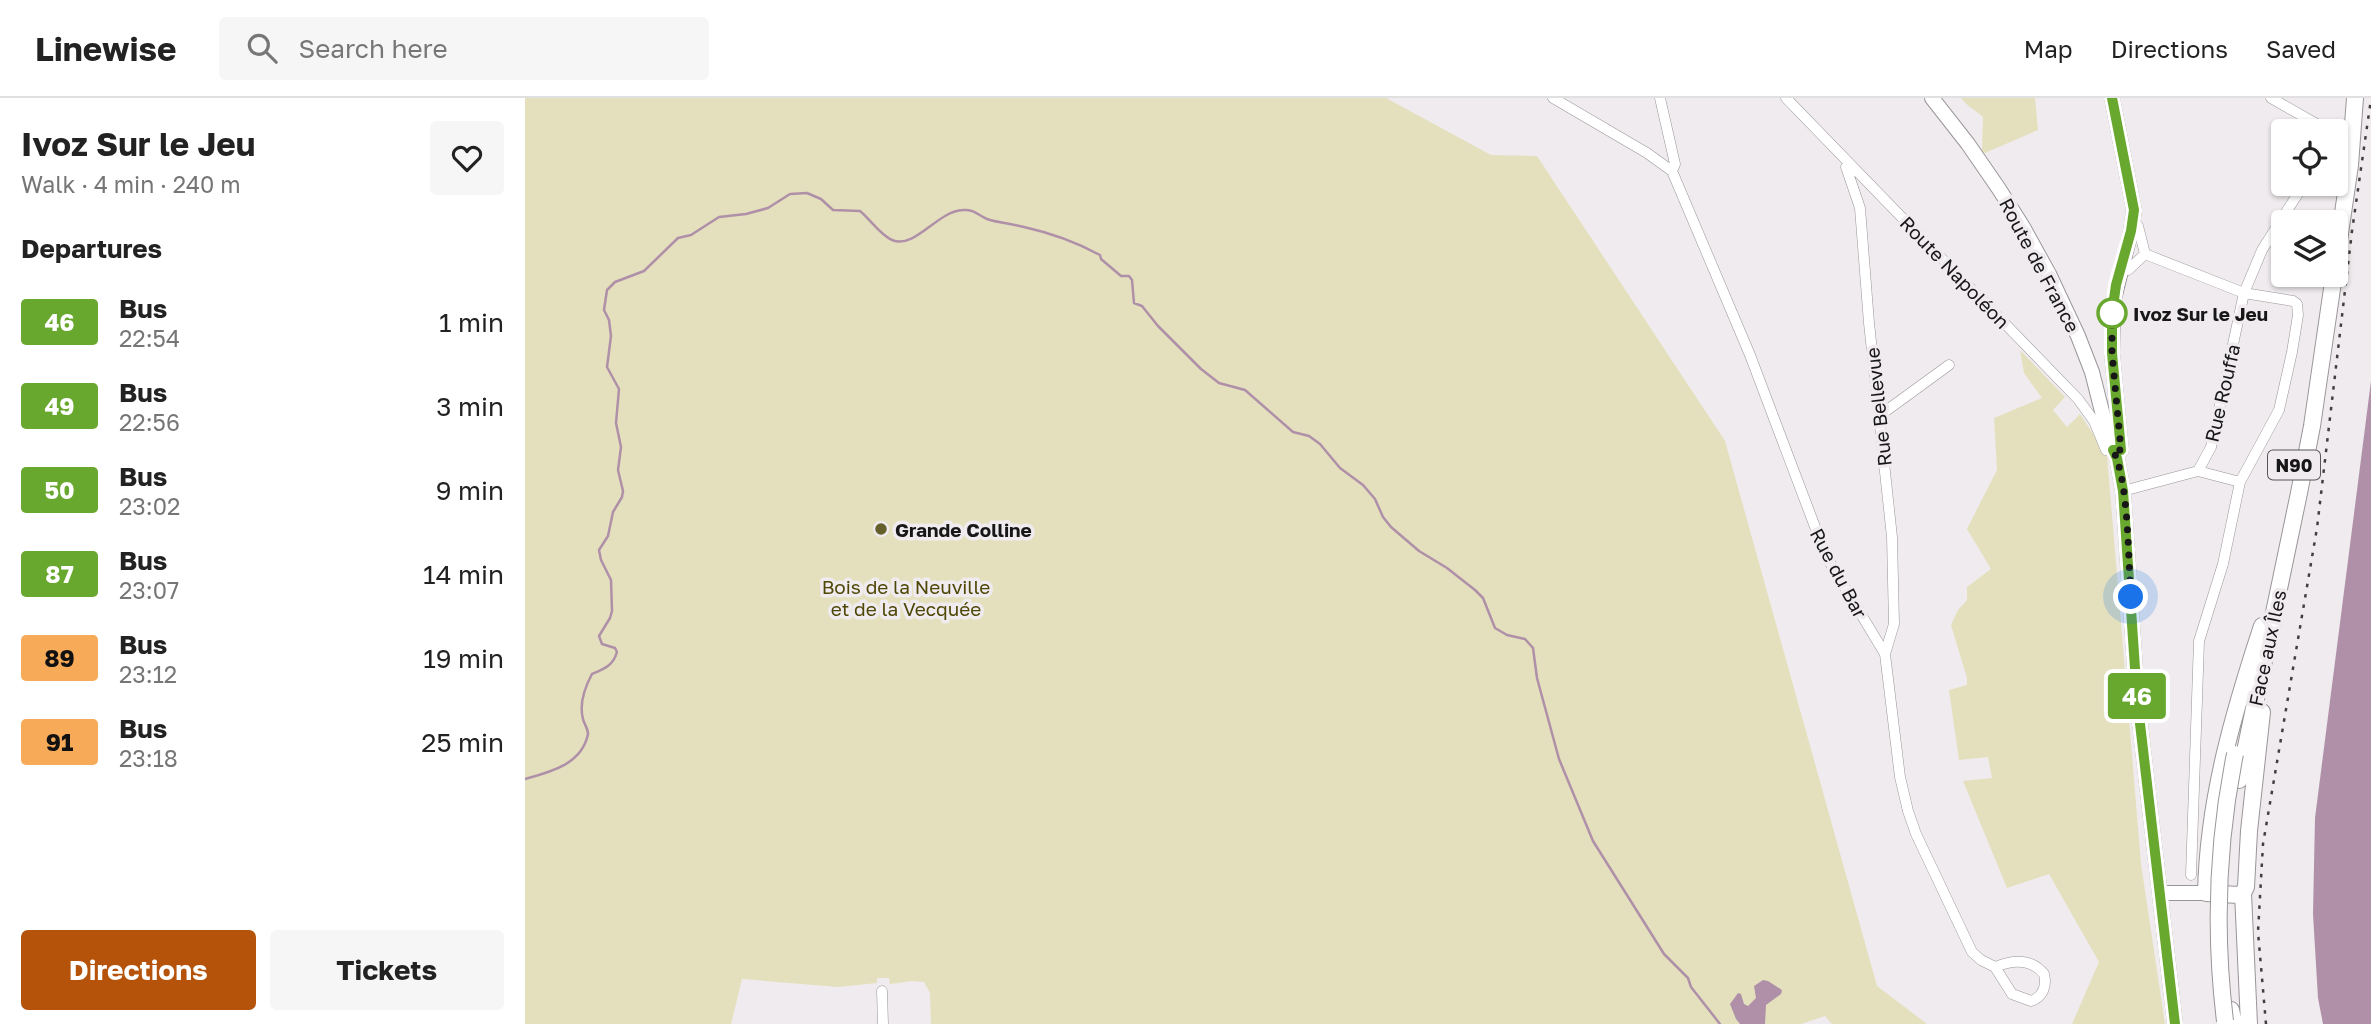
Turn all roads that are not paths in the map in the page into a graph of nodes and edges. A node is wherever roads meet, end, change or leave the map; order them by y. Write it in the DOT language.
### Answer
graph roads {
  1 [pos="1553,98"];
  2 [pos="1661,98"];
  3 [pos="1786,98"];
  4 [pos="1932,98"];
  5 [pos="2112,98"];
  6 [pos="2271,98"];
  7 [pos="2345,98"];
  8 [pos="2355,98"];
  9 [pos="2308,119"];
  10 [pos="1849,163"];
  11 [pos="1672,171"];
  12 [pos="2296,196"];
  13 [pos="2333,210"];
  14 [pos="2343,210"];
  15 [pos="2133,222"];
  16 [pos="2145,254"];
  17 [pos="2120,271"];
  18 [pos="2321,287"];
  19 [pos="2332,287"];
  20 [pos="2244,293"];
  21 [pos="1949,366"];
  22 [pos="1879,416"];
  23 [pos="2113,450"];
  24 [pos="2198,471"];
  25 [pos="2240,482"];
  26 [pos="2123,491"];
  27 [pos="2266,630"];
  28 [pos="1885,654"];
  29 [pos="2191,875"];
  30 [pos="2160,893"];
  31 [pos="2206,893"];
  32 [pos="2243,893"];
  33 [pos="1995,967"];
  34 [pos="882,991"];
  35 [pos="2229,1020"];
  36 [pos="883,1024"];
  37 [pos="2175,1024"];
  38 [pos="2249,1024"];
  1 -- 11 [label="street"];
  2 -- 11 [label="street, Rue du Bar"];
  3 -- 10 [label="street, Route Napoléon"];
  4 -- 23 [label="main road, Route de France"];
  5 -- 15 [label="main road"];
  6 -- 9 [label="street"];
  7 -- 13 [label="highway"];
  8 -- 14 [label="highway"];
  10 -- 22 [label="street, Rue Bellevue"];
  10 -- 23 [label="street, Route Napoléon"];
  11 -- 28 [label="street, Rue du Bar"];
  12 -- 20 [label="street, Rue Rouffa"];
  15 -- 16 [label="street"];
  15 -- 17 [label="main road"];
  16 -- 17 [label="street"];
  16 -- 20 [label="street"];
  17 -- 23 [label="main road"];
  18 -- 27 [label="highway, Face aux Îles / N90"];
  19 -- 27 [label="highway, Face aux Îles / N90"];
  20 -- 24 [label="street, Rue Rouffa"];
  20 -- 25 [label="street"];
  21 -- 22 [label="street"];
  22 -- 28 [label="street, Rue Bellevue"];
  23 -- 26 [label="main road, Route de France"];
  24 -- 25 [label="street"];
  24 -- 26 [label="street"];
  25 -- 29 [label="street"];
  26 -- 30 [label="main road, Route de France"];
  27 -- 31 [label="highway"];
  27 -- 32 [label="highway"];
  27 -- 35 [label="highway, Face aux Îles / N90"];
  27 -- 35 [label="highway, Face aux Îles / N90, bridge"];
  28 -- 33 [label="street, Rue du Bar"];
  30 -- 31 [label="main road"];
  30 -- 37 [label="main road, Route de France"];
  31 -- 32 [label="highway"];
  32 -- 38 [label="highway"];
  33 -- 33 [label="street, Rue du Bar"];
  34 -- 36 [label="street"];
}
